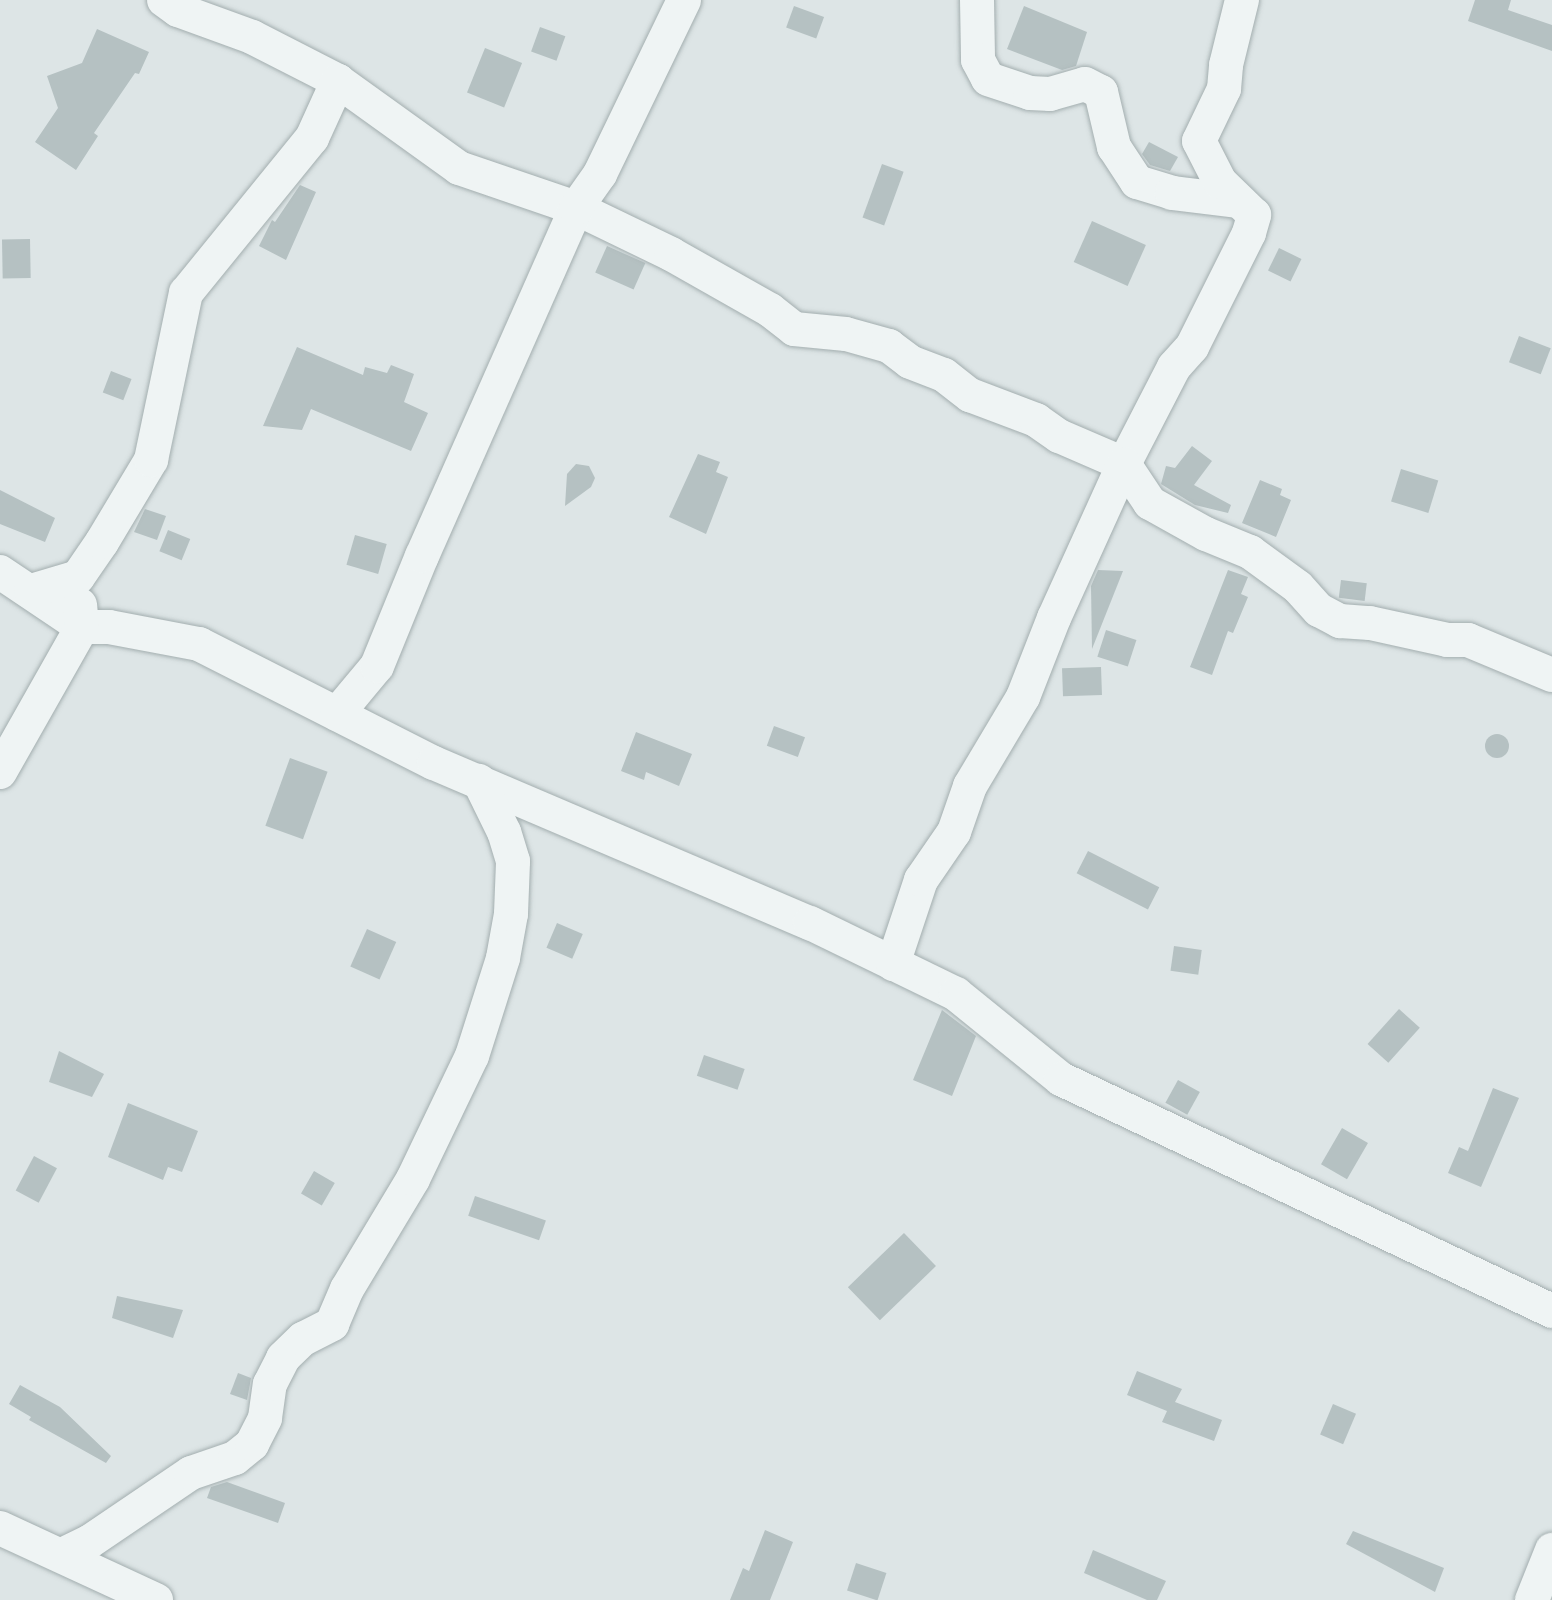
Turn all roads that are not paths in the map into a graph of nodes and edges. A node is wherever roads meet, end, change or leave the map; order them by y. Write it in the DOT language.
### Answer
graph roads {
  1 [pos="164,0"];
  2 [pos="684,0"];
  3 [pos="977,0"];
  4 [pos="1242,0"];
  5 [pos="338,81"];
  6 [pos="1237,201"];
  7 [pos="576,208"];
  8 [pos="1124,464"];
  9 [pos="0,572"];
  10 [pos="78,577"];
  11 [pos="31,591"];
  12 [pos="82,627"];
  13 [pos="1552,675"];
  14 [pos="337,714"];
  15 [pos="0,772"];
  16 [pos="479,781"];
  17 [pos="893,964"];
  18 [pos="1552,1311"];
  19 [pos="0,1528"];
  20 [pos="1552,1550"];
  21 [pos="64,1554"];
  22 [pos="156,1600"];
  23 [pos="1532,1600"];
  1 -- 5 [label="street"];
  2 -- 7 [label="street"];
  3 -- 6 [label="street"];
  4 -- 6 [label="street"];
  5 -- 7 [label="street"];
  5 -- 10 [label="street"];
  6 -- 8 [label="street"];
  7 -- 8 [label="street"];
  7 -- 14 [label="street"];
  8 -- 13 [label="street"];
  8 -- 17 [label="street"];
  9 -- 11 [label="street"];
  10 -- 11 [label="street"];
  10 -- 12 [label="street"];
  11 -- 12 [label="street"];
  12 -- 14 [label="street"];
  12 -- 15 [label="street"];
  14 -- 16 [label="street"];
  16 -- 17 [label="street"];
  16 -- 21 [label="street"];
  17 -- 18 [label="street"];
  19 -- 21 [label="street"];
  20 -- 23 [label="street"];
  21 -- 22 [label="street"];
}
